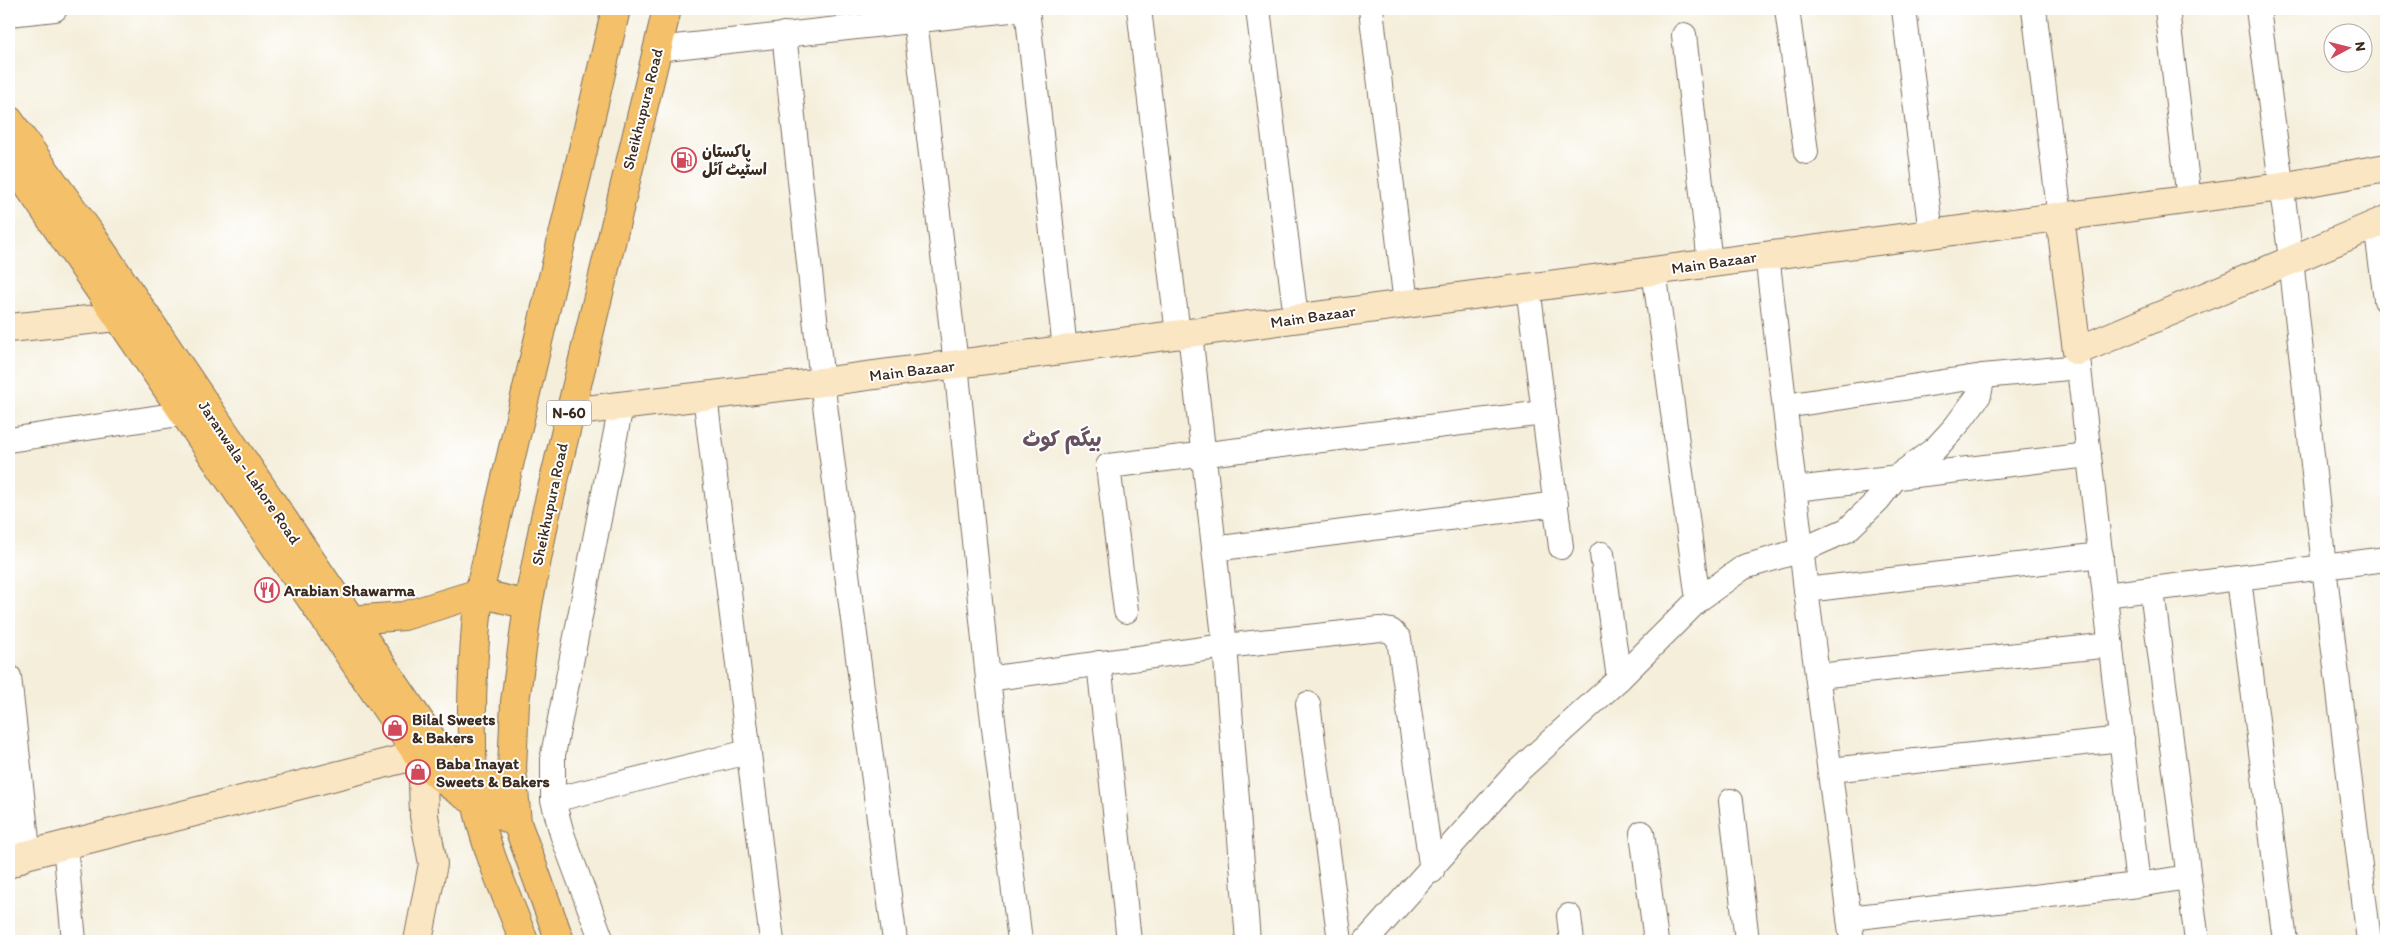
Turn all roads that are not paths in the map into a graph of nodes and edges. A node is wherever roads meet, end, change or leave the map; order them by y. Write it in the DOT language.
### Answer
graph roads {
  1 [pos="55,9"];
  2 [pos="616,9"];
  3 [pos="667,9"];
  4 [pos="1019,9"];
  5 [pos="1027,9"];
  6 [pos="1139,9"];
  7 [pos="1258,9"];
  8 [pos="1371,9"];
  9 [pos="1787,9"];
  10 [pos="1904,9"];
  11 [pos="2034,9"];
  12 [pos="2167,9"];
  13 [pos="2258,9"];
  14 [pos="9,14"];
  15 [pos="915,20"];
  16 [pos="784,34"];
  17 [pos="1684,35"];
  18 [pos="657,49"];
  19 [pos="9,120"];
  20 [pos="1806,152"];
  21 [pos="11,166"];
  22 [pos="2386,168"];
  23 [pos="2281,187"];
  24 [pos="2189,200"];
  25 [pos="2058,217"];
  26 [pos="2381,223"];
  27 [pos="1931,234"];
  28 [pos="79,240"];
  29 [pos="1767,255"];
  30 [pos="2291,259"];
  31 [pos="1710,263"];
  32 [pos="1654,270"];
  33 [pos="1528,287"];
  34 [pos="2386,300"];
  35 [pos="1406,304"];
  36 [pos="118,316"];
  37 [pos="1296,318"];
  38 [pos="9,328"];
  39 [pos="1184,333"];
  40 [pos="1065,350"];
  41 [pos="2078,359"];
  42 [pos="956,364"];
  43 [pos="1983,376"];
  44 [pos="822,382"];
  45 [pos="705,396"];
  46 [pos="621,406"];
  47 [pos="1785,406"];
  48 [pos="569,412"];
  49 [pos="186,413"];
  50 [pos="1544,413"];
  51 [pos="9,440"];
  52 [pos="1204,454"];
  53 [pos="2089,455"];
  54 [pos="1895,478"];
  55 [pos="1795,489"];
  56 [pos="1556,504"];
  57 [pos="1561,547"];
  58 [pos="1214,549"];
  59 [pos="1802,550"];
  60 [pos="1602,554"];
  61 [pos="2101,555"];
  62 [pos="2386,559"];
  63 [pos="2324,567"];
  64 [pos="2239,579"];
  65 [pos="1806,590"];
  66 [pos="2152,591"];
  67 [pos="479,593"];
  68 [pos="2104,595"];
  69 [pos="1698,600"];
  70 [pos="528,605"];
  71 [pos="1126,611"];
  72 [pos="351,620"];
  73 [pos="2111,645"];
  74 [pos="1225,646"];
  75 [pos="1099,664"];
  76 [pos="1818,676"];
  77 [pos="9,677"];
  78 [pos="988,679"];
  79 [pos="1618,679"];
  80 [pos="1308,704"];
  81 [pos="2122,739"];
  82 [pos="748,752"];
  83 [pos="432,756"];
  84 [pos="1830,770"];
  85 [pos="474,790"];
  86 [pos="553,800"];
  87 [pos="1731,800"];
  88 [pos="515,812"];
  89 [pos="1642,833"];
  90 [pos="65,845"];
  91 [pos="18,860"];
  92 [pos="1432,871"];
  93 [pos="2188,877"];
  94 [pos="2138,885"];
  95 [pos="1569,916"];
  96 [pos="1849,918"];
  97 [pos="74,941"];
  98 [pos="418,941"];
  99 [pos="524,941"];
  100 [pos="560,941"];
  101 [pos="602,941"];
  102 [pos="772,941"];
  103 [pos="895,941"];
  104 [pos="1020,941"];
  105 [pos="1130,941"];
  106 [pos="1248,941"];
  107 [pos="1340,941"];
  108 [pos="1366,941"];
  109 [pos="1572,941"];
  110 [pos="1656,941"];
  111 [pos="1747,941"];
  112 [pos="1852,941"];
  113 [pos="2197,941"];
  114 [pos="2285,941"];
  115 [pos="2369,941"];
  1 -- 14 [label="street"];
  2 -- 67 [label="main road, N-60"];
  3 -- 18 [label="main road, Sheikhupura Road / N-60"];
  4 -- 15 [label="street"];
  5 -- 40 [label="street"];
  6 -- 39 [label="street"];
  7 -- 37 [label="street"];
  8 -- 35 [label="street"];
  9 -- 20 [label="street"];
  10 -- 27 [label="street"];
  11 -- 25 [label="street"];
  12 -- 24 [label="street"];
  13 -- 23 [label="street"];
  15 -- 16 [label="street"];
  15 -- 42 [label="street"];
  16 -- 18 [label="street"];
  16 -- 44 [label="street"];
  17 -- 31 [label="street"];
  18 -- 48 [label="main road, Sheikhupura Road / N-60"];
  19 -- 28 [label="main road, Jaranwala - Lahore Road"];
  21 -- 28 [label="main road, Jaranwala - Lahore Road"];
  22 -- 23 [label="street, Main Bazaar"];
  23 -- 24 [label="street, Main Bazaar"];
  23 -- 30 [label="street"];
  24 -- 25 [label="street, Main Bazaar"];
  25 -- 27 [label="street, Main Bazaar"];
  25 -- 41 [label="street"];
  26 -- 30 [label="street"];
  26 -- 34 [label="street"];
  27 -- 29 [label="street, Main Bazaar"];
  28 -- 36 [label="main road, Jaranwala - Lahore Road"];
  28 -- 72 [label="main road, Jaranwala - Lahore Road"];
  29 -- 31 [label="street, Main Bazaar"];
  29 -- 47 [label="street"];
  30 -- 41 [label="street"];
  30 -- 63 [label="street"];
  31 -- 32 [label="street, Main Bazaar"];
  32 -- 33 [label="street, Main Bazaar"];
  32 -- 69 [label="street"];
  33 -- 35 [label="street, Main Bazaar"];
  33 -- 50 [label="street"];
  35 -- 37 [label="street, Main Bazaar"];
  36 -- 38 [label="street"];
  36 -- 49 [label="main road, Jaranwala - Lahore Road"];
  37 -- 39 [label="street, Main Bazaar"];
  39 -- 40 [label="street, Main Bazaar"];
  39 -- 52 [label="street"];
  40 -- 42 [label="street, Main Bazaar"];
  41 -- 43 [label="street"];
  41 -- 53 [label="street"];
  42 -- 44 [label="street, Main Bazaar"];
  42 -- 78 [label="street"];
  43 -- 47 [label="street"];
  43 -- 54 [label="street"];
  44 -- 45 [label="street, Main Bazaar"];
  44 -- 103 [label="street"];
  45 -- 46 [label="street, Main Bazaar"];
  45 -- 82 [label="street"];
  46 -- 48 [label="street, Main Bazaar"];
  46 -- 86 [label="street"];
  47 -- 55 [label="street"];
  48 -- 70 [label="main road, Sheikhupura Road / N-60"];
  49 -- 51 [label="street"];
  49 -- 83 [label="main road, Jaranwala - Lahore Road"];
  50 -- 52 [label="street"];
  50 -- 56 [label="street"];
  52 -- 58 [label="street"];
  52 -- 71 [label="street"];
  53 -- 54 [label="street"];
  53 -- 61 [label="street"];
  54 -- 55 [label="street"];
  54 -- 59 [label="street"];
  55 -- 59 [label="street"];
  56 -- 57 [label="street"];
  56 -- 58 [label="street"];
  58 -- 74 [label="street"];
  59 -- 65 [label="street"];
  59 -- 69 [label="street"];
  60 -- 79 [label="street"];
  61 -- 65 [label="street"];
  61 -- 68 [label="street"];
  62 -- 63 [label="street"];
  63 -- 64 [label="street"];
  63 -- 115 [label="street"];
  64 -- 66 [label="street"];
  64 -- 114 [label="street"];
  65 -- 76 [label="street"];
  66 -- 68 [label="street"];
  66 -- 93 [label="street"];
  67 -- 70 [label="main road"];
  67 -- 72 [label="main road"];
  67 -- 85 [label="main road, N-60"];
  68 -- 73 [label="street"];
  69 -- 79 [label="street"];
  70 -- 88 [label="main road, Sheikhupura Road / N-60"];
  72 -- 83 [label="main road, Jaranwala - Lahore Road"];
  73 -- 76 [label="street"];
  73 -- 81 [label="street"];
  74 -- 75 [label="street"];
  74 -- 92 [label="street"];
  74 -- 106 [label="street"];
  75 -- 78 [label="street"];
  75 -- 105 [label="street"];
  76 -- 84 [label="street"];
  77 -- 91 [label="street"];
  78 -- 104 [label="street"];
  79 -- 92 [label="street"];
  80 -- 107 [label="street"];
  81 -- 84 [label="street"];
  81 -- 94 [label="street"];
  82 -- 86 [label="street"];
  82 -- 102 [label="street"];
  83 -- 85 [label="main road, Jaranwala - Lahore Road"];
  83 -- 90 [label="street"];
  83 -- 98 [label="street"];
  84 -- 96 [label="street"];
  85 -- 88 [label="main road, Jaranwala - Lahore Road"];
  85 -- 99 [label="main road"];
  86 -- 101 [label="street"];
  87 -- 111 [label="street"];
  88 -- 100 [label="main road, Sheikhupura Road"];
  89 -- 110 [label="street"];
  90 -- 91 [label="street"];
  90 -- 97 [label="street"];
  92 -- 108 [label="street"];
  93 -- 94 [label="street"];
  93 -- 113 [label="street"];
  94 -- 96 [label="street"];
  95 -- 109 [label="street"];
  96 -- 112 [label="street"];
}
